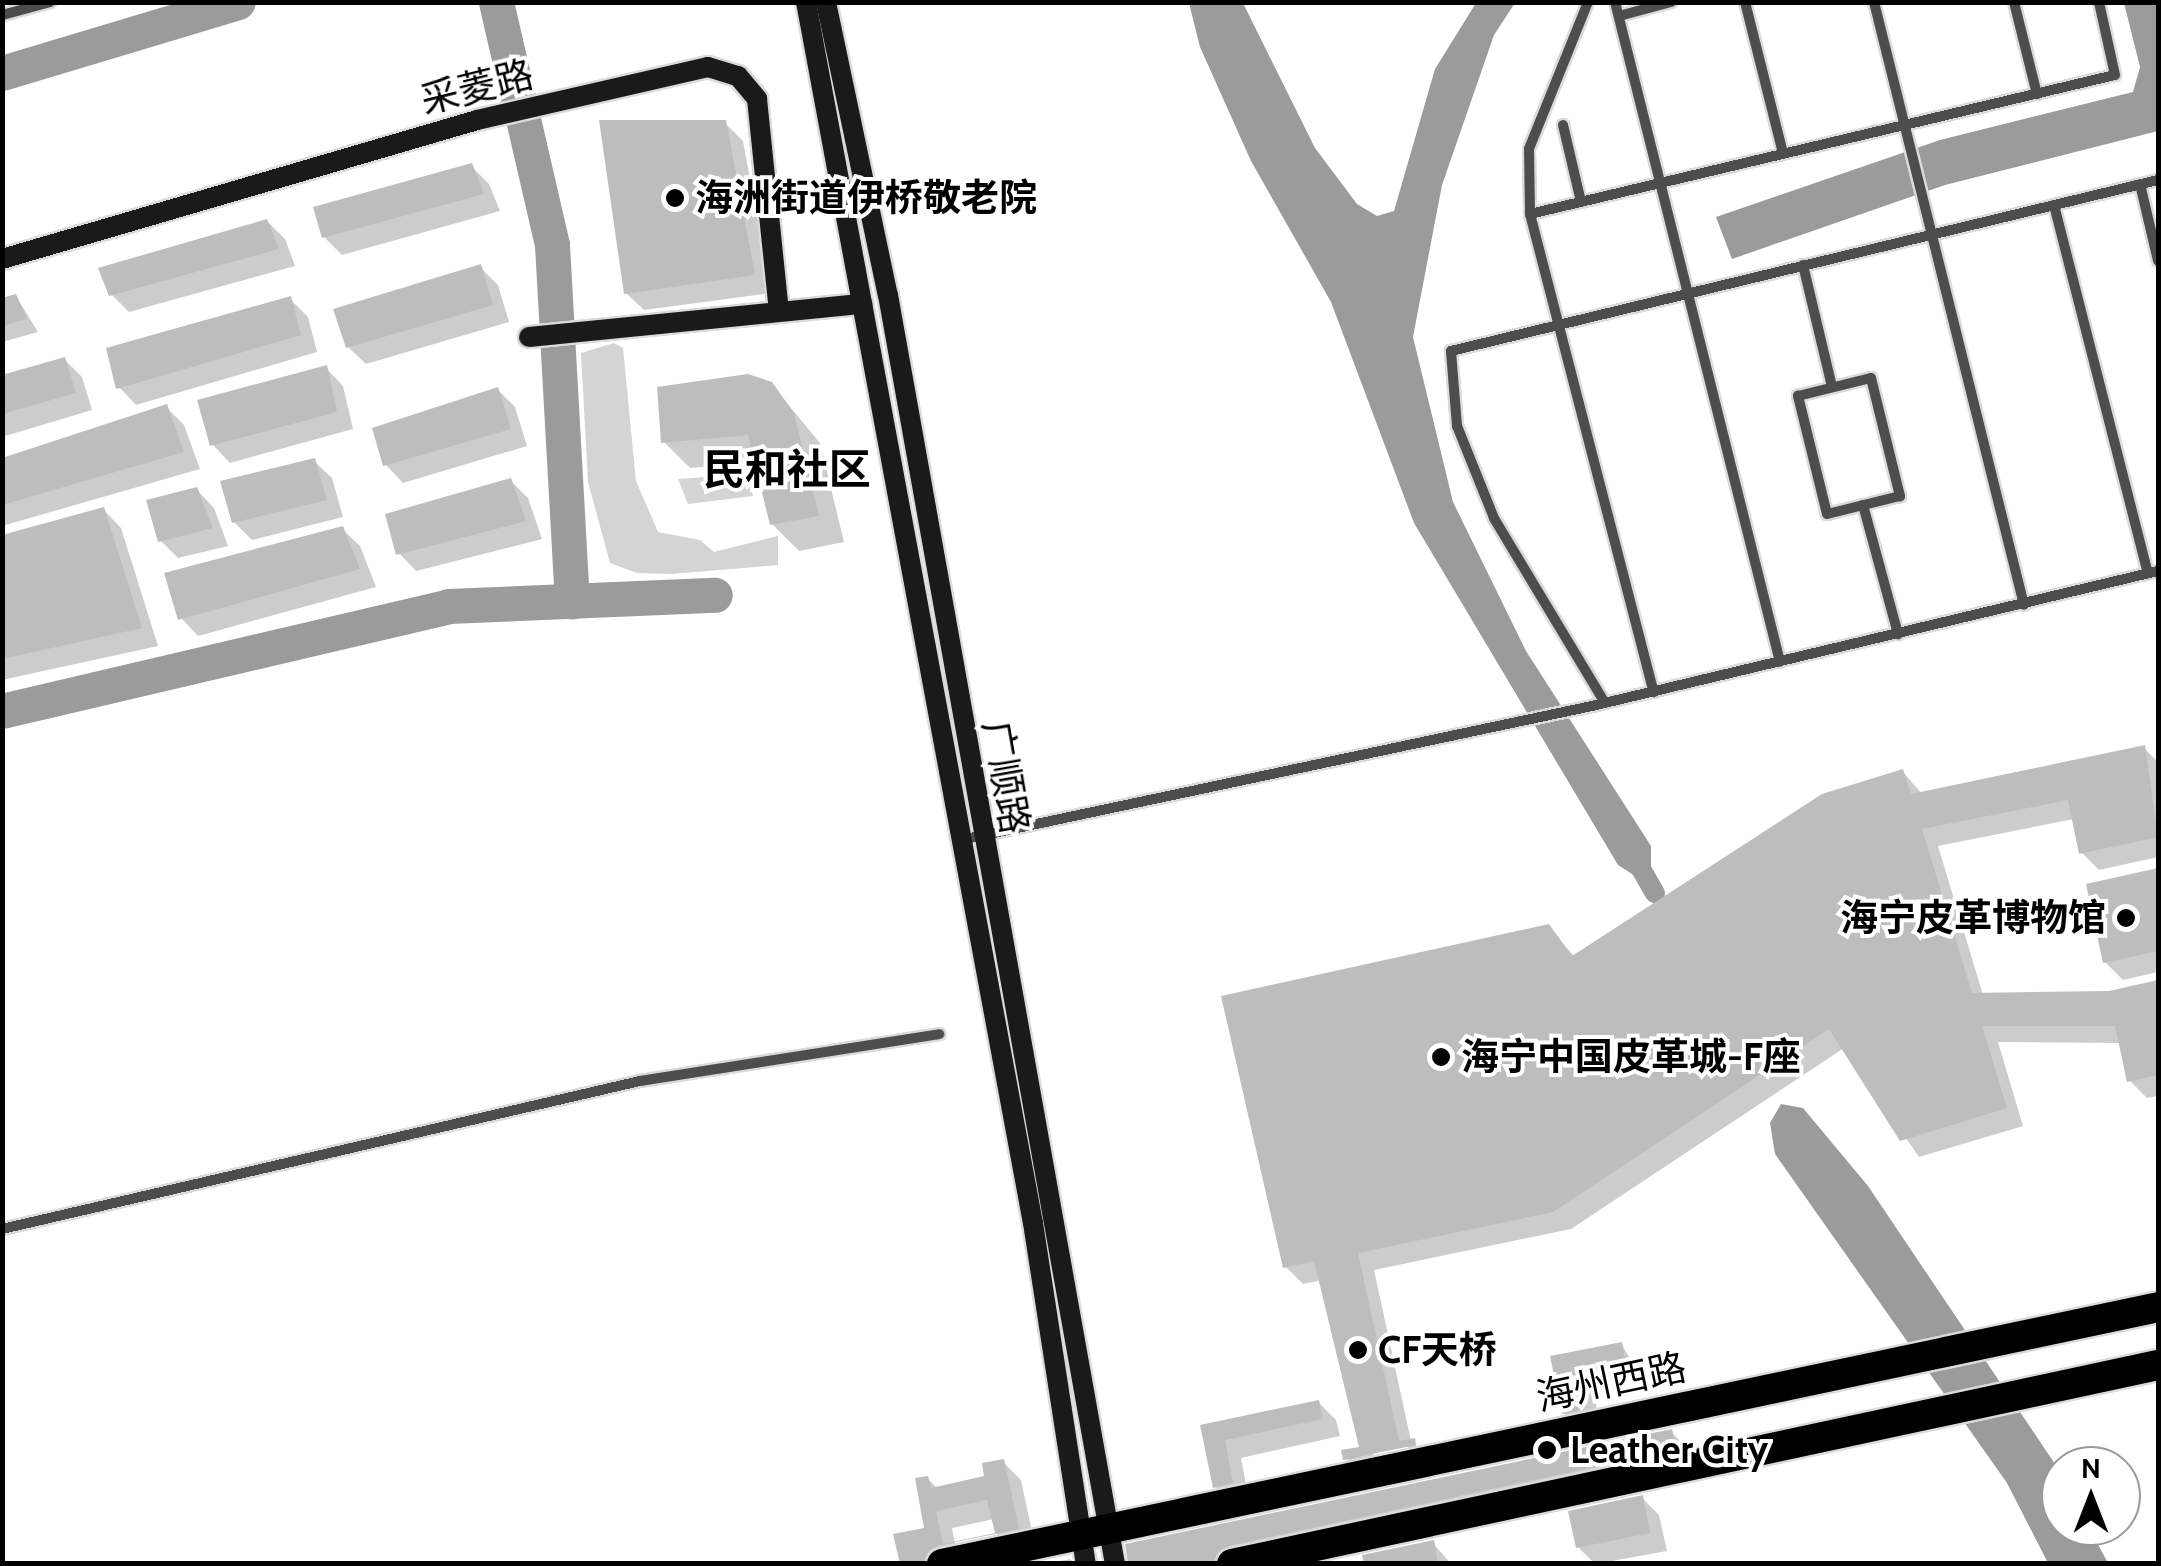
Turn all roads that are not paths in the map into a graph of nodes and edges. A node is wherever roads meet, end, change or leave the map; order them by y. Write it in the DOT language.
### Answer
graph roads {
  1 [pos="50,2"];
  2 [pos="806,2"];
  3 [pos="826,2"];
  4 [pos="1588,2"];
  5 [pos="1616,2"];
  6 [pos="1671,2"];
  7 [pos="1745,2"];
  8 [pos="1874,2"];
  9 [pos="2014,2"];
  10 [pos="2099,2"];
  11 [pos="2,15"];
  12 [pos="1619,16"];
  13 [pos="825,52"];
  14 [pos="2037,94"];
  15 [pos="1563,125"];
  16 [pos="1905,126"];
  17 [pos="1783,154"];
  18 [pos="2158,180"];
  19 [pos="1660,183"];
  20 [pos="2140,184"];
  21 [pos="1581,202"];
  22 [pos="2054,205"];
  23 [pos="1530,214"];
  24 [pos="1932,234"];
  25 [pos="2,259"];
  26 [pos="2158,262"];
  27 [pos="1803,266"];
  28 [pos="1688,294"];
  29 [pos="862,304"];
  30 [pos="779,311"];
  31 [pos="1558,325"];
  32 [pos="528,337"];
  33 [pos="1832,388"];
  34 [pos="1863,506"];
  35 [pos="2153,572"];
  36 [pos="2024,605"];
  37 [pos="1898,634"];
  38 [pos="1780,662"];
  39 [pos="1654,692"];
  40 [pos="1605,703"];
  41 [pos="971,838"];
  42 [pos="939,1034"];
  43 [pos="2,1228"];
  44 [pos="2158,1307"];
  45 [pos="2158,1365"];
  46 [pos="1090,1542"];
  47 [pos="942,1564"];
  48 [pos="1115,1564"];
  49 [pos="1232,1564"];
  1 -- 11 [label="street"];
  2 -- 13 [label="main road"];
  3 -- 13 [label="main road, 广顺路"];
  4 -- 23 [label="street"];
  5 -- 12 [label="street"];
  6 -- 12 [label="street"];
  7 -- 17 [label="street"];
  8 -- 16 [label="street"];
  9 -- 14 [label="street"];
  10 -- 14 [label="street"];
  12 -- 19 [label="street"];
  13 -- 29 [label="main road, 广顺路"];
  13 -- 41 [label="main road, 广顺路"];
  14 -- 16 [label="street"];
  15 -- 21 [label="street"];
  16 -- 17 [label="street"];
  16 -- 24 [label="street"];
  17 -- 19 [label="street"];
  18 -- 20 [label="street"];
  19 -- 21 [label="street"];
  19 -- 28 [label="street"];
  20 -- 22 [label="street"];
  20 -- 26 [label="street"];
  21 -- 23 [label="street"];
  22 -- 24 [label="street"];
  22 -- 35 [label="street"];
  23 -- 31 [label="street"];
  24 -- 27 [label="street"];
  24 -- 36 [label="street"];
  25 -- 30 [label="main road, 采菱路"];
  27 -- 28 [label="street"];
  27 -- 33 [label="street"];
  28 -- 31 [label="street"];
  28 -- 38 [label="street"];
  29 -- 30 [label="main road"];
  29 -- 41 [label="main road, 广顺路"];
  30 -- 32 [label="main road"];
  31 -- 39 [label="street"];
  31 -- 40 [label="street"];
  33 -- 34 [label="street"];
  33 -- 34 [label="street"];
  34 -- 37 [label="street"];
  35 -- 36 [label="street"];
  36 -- 37 [label="street"];
  37 -- 38 [label="street"];
  38 -- 39 [label="street"];
  39 -- 40 [label="street"];
  40 -- 41 [label="street"];
  41 -- 46 [label="main road, 广顺路"];
  42 -- 43 [label="street"];
  44 -- 46 [label="highway, 海州西路"];
  45 -- 49 [label="highway"];
  46 -- 47 [label="highway, 海州西路"];
  46 -- 48 [label="main road, 广顺路"];
}
